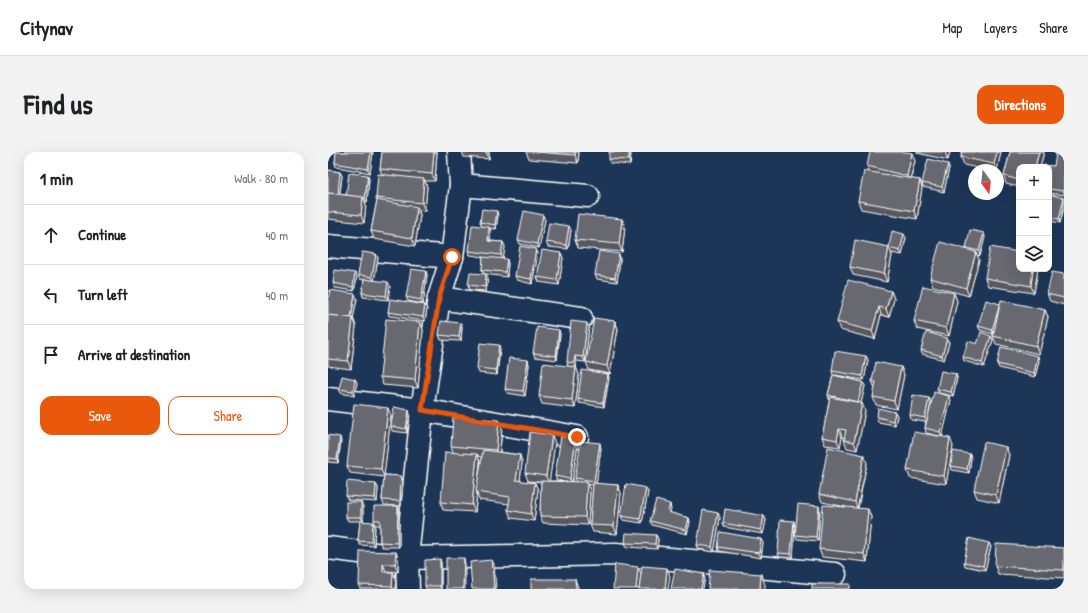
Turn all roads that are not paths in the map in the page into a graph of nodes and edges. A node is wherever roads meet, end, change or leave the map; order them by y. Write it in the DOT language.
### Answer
graph roads {
  1 [pos="459,152"];
  2 [pos="461,185"];
  3 [pos="588,196"];
  4 [pos="328,246"];
  5 [pos="452,257"];
  6 [pos="439,298"];
  7 [pos="581,318"];
  8 [pos="328,398"];
  9 [pos="422,410"];
  10 [pos="577,437"];
  11 [pos="328,548"];
  12 [pos="407,558"];
  13 [pos="835,574"];
  14 [pos="408,589"];
  1 -- 2 [label="street"];
  2 -- 3 [label="street"];
  2 -- 5 [label="street"];
  4 -- 5 [label="street"];
  5 -- 6 [label="street"];
  6 -- 7 [label="street"];
  6 -- 9 [label="street"];
  8 -- 9 [label="street"];
  9 -- 10 [label="street"];
  9 -- 12 [label="street"];
  11 -- 12 [label="street"];
  12 -- 13 [label="street"];
  12 -- 14 [label="street"];
}
